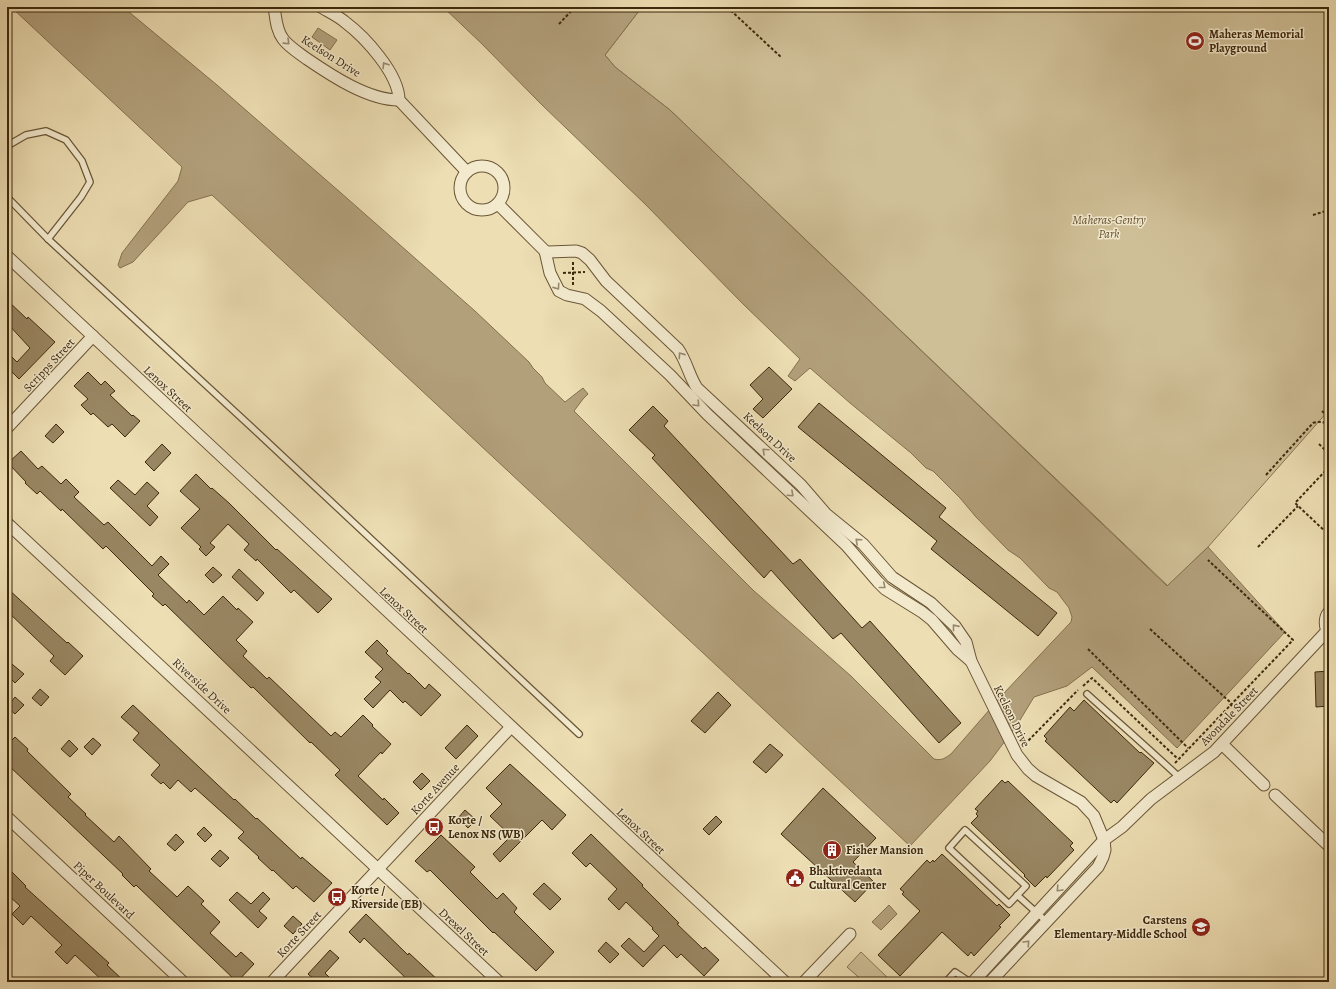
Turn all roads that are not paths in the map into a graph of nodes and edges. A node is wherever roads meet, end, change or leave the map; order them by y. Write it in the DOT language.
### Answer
graph roads {
  1 [pos="274,7"];
  2 [pos="321,7"];
  3 [pos="399,100"];
  4 [pos="7,146"];
  5 [pos="467,172"];
  6 [pos="7,197"];
  7 [pos="498,204"];
  8 [pos="48,239"];
  9 [pos="545,251"];
  10 [pos="7,256"];
  11 [pos="93,336"];
  12 [pos="7,428"];
  13 [pos="7,523"];
  14 [pos="1327,625"];
  15 [pos="971,661"];
  16 [pos="1087,694"];
  17 [pos="511,727"];
  18 [pos="579,734"];
  19 [pos="1222,744"];
  20 [pos="1179,777"];
  21 [pos="1264,785"];
  22 [pos="1275,795"];
  23 [pos="7,817"];
  24 [pos="1104,840"];
  25 [pos="1329,846"];
  26 [pos="378,869"];
  27 [pos="1073,874"];
  28 [pos="1082,884"];
  29 [pos="1017,896"];
  30 [pos="1037,913"];
  31 [pos="1047,922"];
  32 [pos="850,934"];
  33 [pos="1000,953"];
  34 [pos="1009,962"];
  35 [pos="183,982"];
  36 [pos="272,982"];
  37 [pos="499,982"];
  38 [pos="785,982"];
  39 [pos="804,982"];
  40 [pos="946,982"];
  41 [pos="970,982"];
  42 [pos="973,982"];
  43 [pos="990,982"];
  1 -- 3 [label="street, Keelson Drive, one-way"];
  3 -- 2 [label="street, one-way"];
  3 -- 5 [label="street"];
  4 -- 8 [label="lane"];
  5 -- 7 [label="street"];
  5 -- 7 [label="street"];
  6 -- 8 [label="lane"];
  7 -- 9 [label="street"];
  8 -- 18 [label="lane"];
  9 -- 15 [label="street, Keelson Drive, one-way"];
  15 -- 9 [label="street, Keelson Drive, one-way"];
  10 -- 11 [label="street, Lenox Street"];
  11 -- 12 [label="street, Scripps Street"];
  11 -- 17 [label="street, Lenox Street"];
  13 -- 26 [label="street, Riverside Drive"];
  14 -- 19 [label="street, Avondale Street"];
  15 -- 24 [label="street, Keelson Drive"];
  16 -- 20 [label="lane"];
  17 -- 26 [label="street, Korte Avenue"];
  17 -- 38 [label="street, Lenox Street"];
  19 -- 20 [label="street, Avondale Street"];
  19 -- 21 [label="street"];
  20 -- 24 [label="street, Avondale Street"];
  22 -- 25 [label="street"];
  23 -- 35 [label="street, Piper Boulevard"];
  24 -- 27 [label="street, Avondale Street"];
  24 -- 28 [label="street"];
  26 -- 36 [label="street, Korte Street"];
  26 -- 37 [label="street, Drexel Street"];
  27 -- 28 [label="street"];
  27 -- 30 [label="street, Avondale Street, one-way"];
  28 -- 31 [label="street"];
  29 -- 29 [label="lane"];
  29 -- 30 [label="lane"];
  30 -- 31 [label="lane"];
  30 -- 33 [label="street, Avondale Street"];
  34 -- 31 [label="street, one-way"];
  32 -- 39 [label="street"];
  33 -- 34 [label="street"];
  33 -- 42 [label="street, Avondale Street"];
  34 -- 43 [label="street"];
  40 -- 41 [label="lane"];
}
